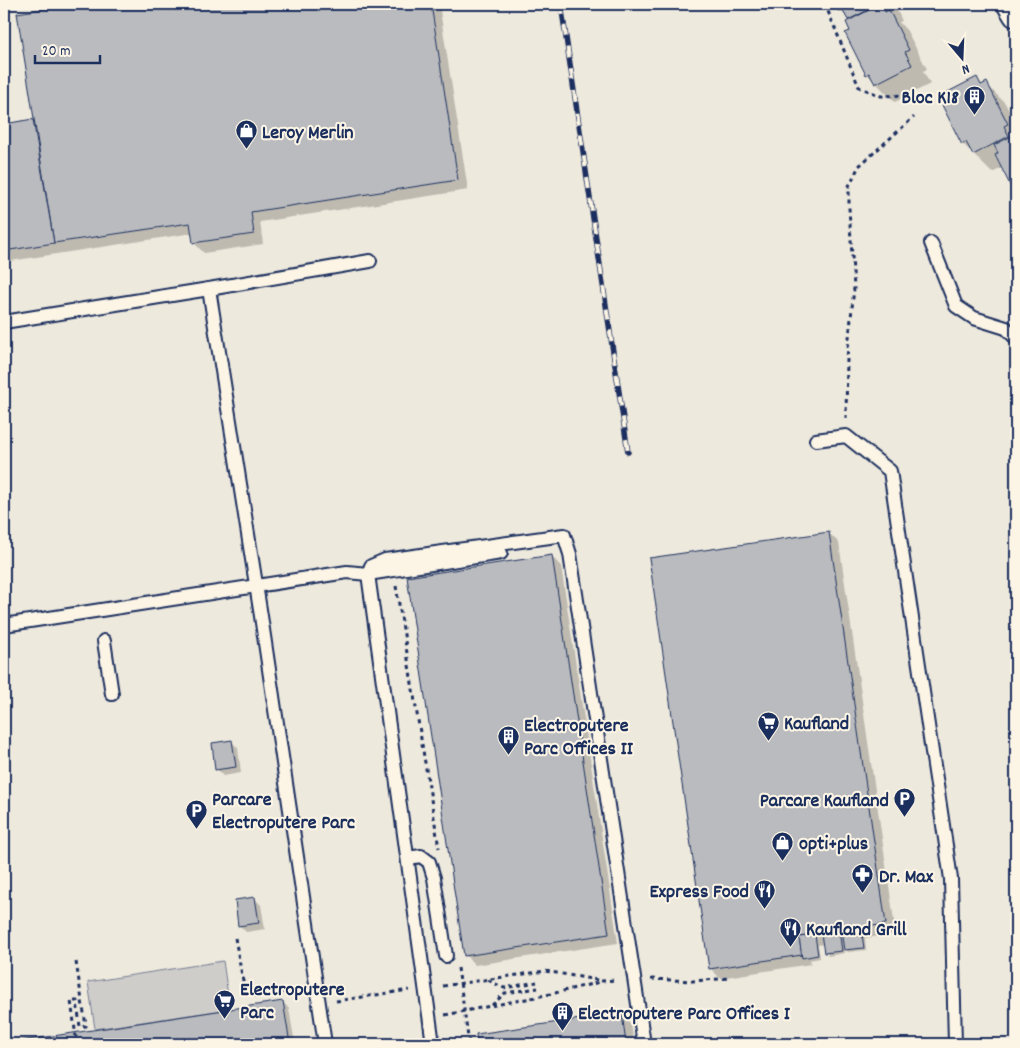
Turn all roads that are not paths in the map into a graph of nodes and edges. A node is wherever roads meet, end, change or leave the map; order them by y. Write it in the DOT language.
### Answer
graph roads {
  1 [pos="1010,4"];
  2 [pos="1016,14"];
  3 [pos="930,243"];
  4 [pos="370,262"];
  5 [pos="209,289"];
  6 [pos="4,322"];
  7 [pos="1016,338"];
  8 [pos="816,440"];
  9 [pos="501,553"];
  10 [pos="368,574"];
  11 [pos="256,586"];
  12 [pos="4,625"];
  13 [pos="104,641"];
  14 [pos="112,694"];
  15 [pos="408,858"];
  16 [pos="446,956"];
  17 [pos="325,1044"];
  18 [pos="433,1044"];
  19 [pos="644,1044"];
  20 [pos="955,1044"];
  1 -- 2 [label="street"];
  3 -- 7 [label="lane"];
  4 -- 5 [label="lane"];
  5 -- 6 [label="lane"];
  5 -- 11 [label="lane"];
  8 -- 20 [label="lane"];
  9 -- 10 [label="lane"];
  10 -- 11 [label="lane"];
  10 -- 15 [label="lane"];
  10 -- 19 [label="lane"];
  11 -- 12 [label="lane"];
  11 -- 17 [label="lane"];
  13 -- 14 [label="lane"];
  15 -- 16 [label="lane"];
  15 -- 18 [label="lane"];
}
